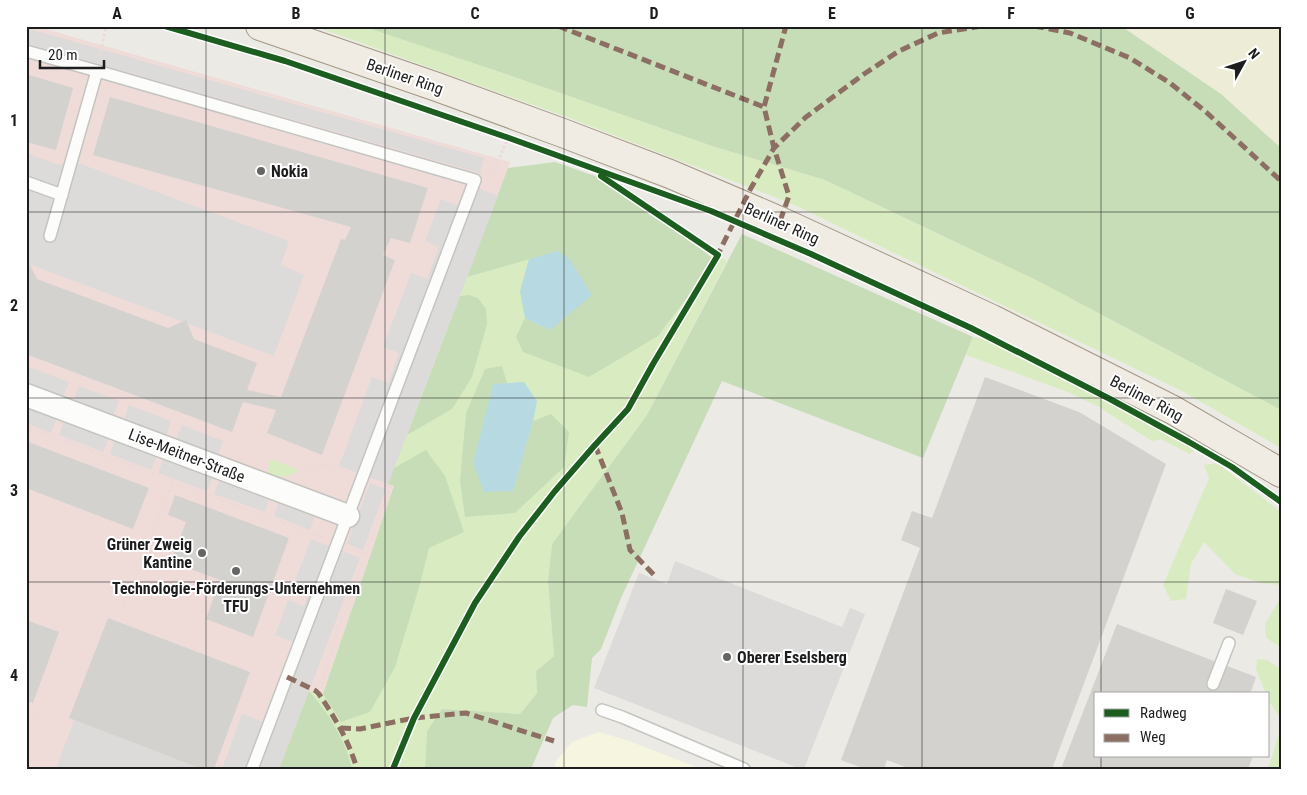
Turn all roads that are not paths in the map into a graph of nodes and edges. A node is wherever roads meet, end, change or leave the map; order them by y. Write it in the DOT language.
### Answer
graph roads {
  1 [pos="260,26"];
  2 [pos="26,51"];
  3 [pos="96,71"];
  4 [pos="26,182"];
  5 [pos="62,195"];
  6 [pos="50,236"];
  7 [pos="26,394"];
  8 [pos="1281,472"];
  9 [pos="348,516"];
  10 [pos="1229,643"];
  11 [pos="1213,684"];
  12 [pos="602,710"];
  13 [pos="252,769"];
  14 [pos="744,769"];
  1 -- 8 [label="main road, Berliner Ring"];
  2 -- 3 [label="lane"];
  3 -- 5 [label="lane"];
  3 -- 9 [label="lane"];
  4 -- 5 [label="lane"];
  5 -- 6 [label="lane"];
  7 -- 9 [label="street, Lise-Meitner-Straße"];
  9 -- 13 [label="lane"];
  10 -- 11 [label="lane"];
  12 -- 14 [label="lane"];
}
